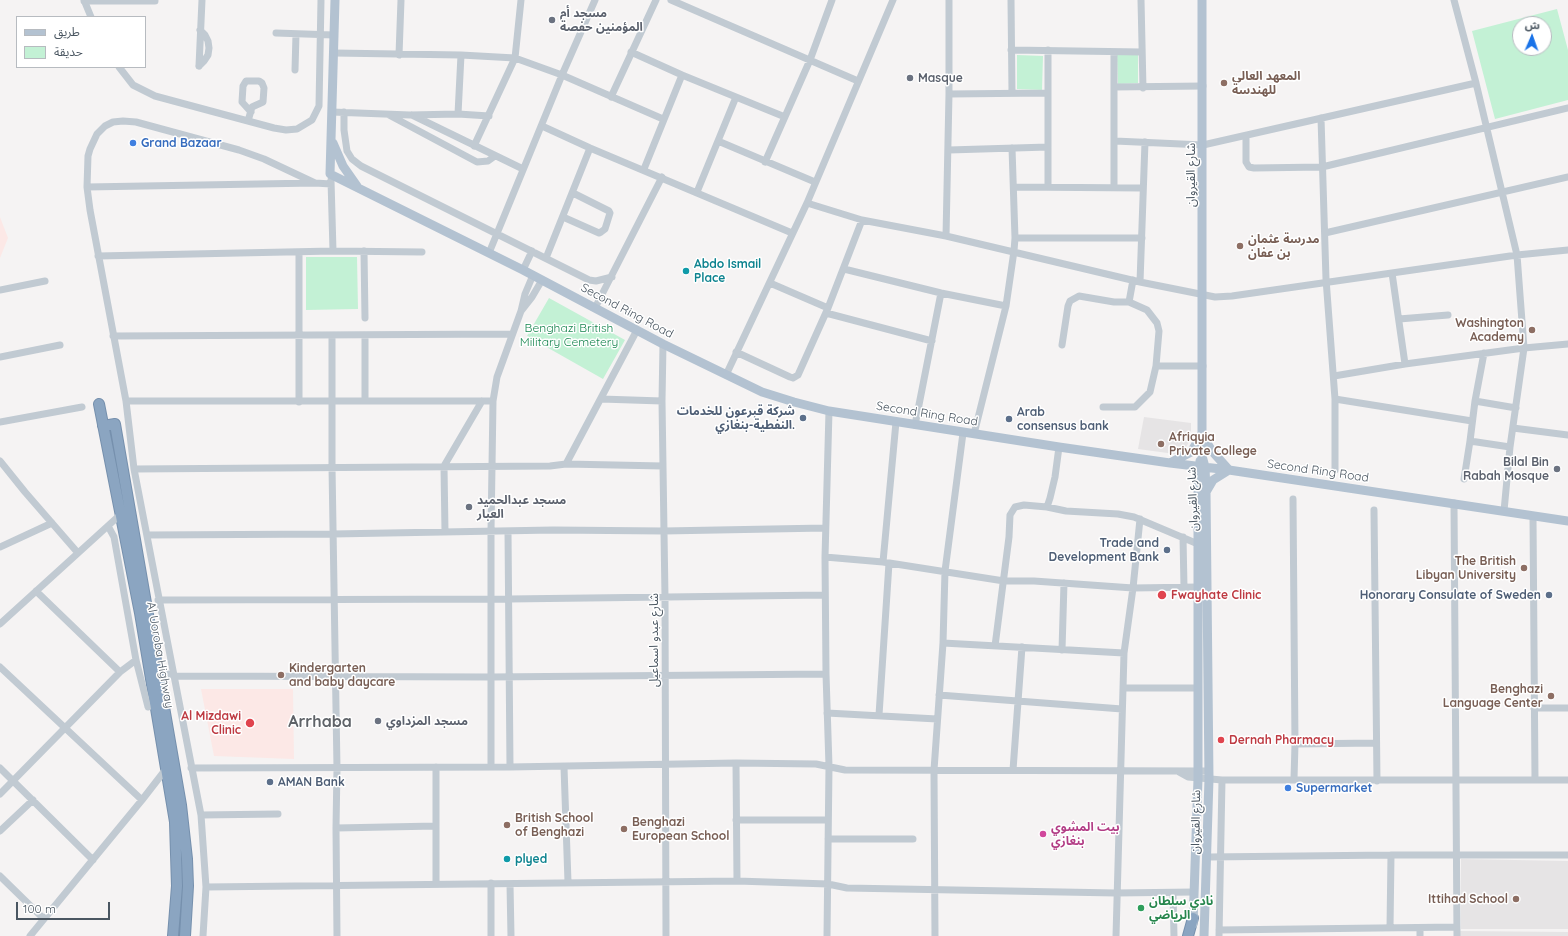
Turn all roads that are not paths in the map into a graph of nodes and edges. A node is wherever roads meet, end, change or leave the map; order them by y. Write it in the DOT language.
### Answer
graph roads {
  1 [pos="84,0"];
  2 [pos="155,0"];
  3 [pos="202,0"];
  4 [pos="321,0"];
  5 [pos="335,0"];
  6 [pos="402,0"];
  7 [pos="521,0"];
  8 [pos="595,0"];
  9 [pos="656,0"];
  10 [pos="671,0"];
  11 [pos="832,0"];
  12 [pos="893,0"];
  13 [pos="949,0"];
  14 [pos="1010,0"];
  15 [pos="1140,0"];
  16 [pos="1202,0"];
  17 [pos="1454,0"];
  18 [pos="91,16"];
  19 [pos="200,30"];
  20 [pos="276,33"];
  21 [pos="296,34"];
  22 [pos="321,35"];
  23 [pos="334,35"];
  24 [pos="1011,50"];
  25 [pos="1048,50"];
  26 [pos="631,52"];
  27 [pos="1114,52"];
  28 [pos="1141,52"];
  29 [pos="334,53"];
  30 [pos="399,55"];
  31 [pos="460,55"];
  32 [pos="515,58"];
  33 [pos="810,60"];
  34 [pos="120,68"];
  35 [pos="295,70"];
  36 [pos="562,75"];
  37 [pos="682,75"];
  38 [pos="858,81"];
  39 [pos="1476,83"];
  40 [pos="1203,86"];
  41 [pos="1114,87"];
  42 [pos="1142,88"];
  43 [pos="1012,93"];
  44 [pos="1048,93"];
  45 [pos="949,94"];
  46 [pos="611,97"];
  47 [pos="736,97"];
  48 [pos="1568,108"];
  49 [pos="251,112"];
  50 [pos="332,112"];
  51 [pos="344,112"];
  52 [pos="387,114"];
  53 [pos="458,114"];
  54 [pos="410,115"];
  55 [pos="489,116"];
  56 [pos="785,117"];
  57 [pos="1321,118"];
  58 [pos="663,119"];
  59 [pos="248,121"];
  60 [pos="542,126"];
  61 [pos="1486,127"];
  62 [pos="1246,136"];
  63 [pos="331,139"];
  64 [pos="718,141"];
  65 [pos="1115,141"];
  66 [pos="1145,142"];
  67 [pos="1203,145"];
  68 [pos="474,146"];
  69 [pos="1048,147"];
  70 [pos="590,148"];
  71 [pos="1012,148"];
  72 [pos="949,150"];
  73 [pos="495,156"];
  74 [pos="765,162"];
  75 [pos="1322,168"];
  76 [pos="523,169"];
  77 [pos="644,169"];
  78 [pos="330,174"];
  79 [pos="662,177"];
  80 [pos="1568,177"];
  81 [pos="815,182"];
  82 [pos="315,183"];
  83 [pos="331,184"];
  84 [pos="87,187"];
  85 [pos="1014,187"];
  86 [pos="1048,187"];
  87 [pos="1114,187"];
  88 [pos="359,188"];
  89 [pos="1143,188"];
  90 [pos="697,192"];
  91 [pos="1503,192"];
  92 [pos="573,193"];
  93 [pos="807,203"];
  94 [pos="563,217"];
  95 [pos="862,220"];
  96 [pos="792,233"];
  97 [pos="1325,233"];
  98 [pos="496,235"];
  99 [pos="946,236"];
  100 [pos="1016,238"];
  101 [pos="1142,238"];
  102 [pos="1568,250"];
  103 [pos="333,251"];
  104 [pos="364,251"];
  105 [pos="532,251"];
  106 [pos="1014,251"];
  107 [pos="299,252"];
  108 [pos="422,252"];
  109 [pos="489,253"];
  110 [pos="1517,255"];
  111 [pos="98,256"];
  112 [pos="546,258"];
  113 [pos="844,269"];
  114 [pos="523,270"];
  115 [pos="1392,273"];
  116 [pos="533,275"];
  117 [pos="612,277"];
  118 [pos="542,280"];
  119 [pos="45,281"];
  120 [pos="1137,281"];
  121 [pos="1327,282"];
  122 [pos="770,283"];
  123 [pos="0,290"];
  124 [pos="940,294"];
  125 [pos="1202,295"];
  126 [pos="1129,302"];
  127 [pos="1006,306"];
  128 [pos="595,308"];
  129 [pos="521,311"];
  130 [pos="827,311"];
  131 [pos="1448,314"];
  132 [pos="365,318"];
  133 [pos="1399,319"];
  134 [pos="636,330"];
  135 [pos="512,334"];
  136 [pos="299,335"];
  137 [pos="332,335"];
  138 [pos="365,335"];
  139 [pos="113,336"];
  140 [pos="932,341"];
  141 [pos="664,344"];
  142 [pos="1568,344"];
  143 [pos="60,345"];
  144 [pos="1062,345"];
  145 [pos="1524,348"];
  146 [pos="736,352"];
  147 [pos="1484,353"];
  148 [pos="0,356"];
  149 [pos="1405,364"];
  150 [pos="1156,366"];
  151 [pos="1203,366"];
  152 [pos="726,375"];
  153 [pos="1334,376"];
  154 [pos="601,399"];
  155 [pos="1335,399"];
  156 [pos="126,401"];
  157 [pos="332,401"];
  158 [pos="366,401"];
  159 [pos="482,401"];
  160 [pos="493,401"];
  161 [pos="662,401"];
  162 [pos="1475,401"];
  163 [pos="299,402"];
  164 [pos="99,404"];
  165 [pos="82,407"];
  166 [pos="1103,407"];
  167 [pos="1516,408"];
  168 [pos="829,411"];
  169 [pos="1472,421"];
  170 [pos="0,422"];
  171 [pos="896,422"];
  172 [pos="915,425"];
  173 [pos="103,426"];
  174 [pos="1513,428"];
  175 [pos="963,433"];
  176 [pos="974,434"];
  177 [pos="1203,435"];
  178 [pos="1568,435"];
  179 [pos="1470,441"];
  180 [pos="1510,447"];
  181 [pos="1059,448"];
  182 [pos="0,461"];
  183 [pos="566,464"];
  184 [pos="1170,464"];
  185 [pos="1182,465"];
  186 [pos="444,466"];
  187 [pos="491,466"];
  188 [pos="663,466"];
  189 [pos="332,467"];
  190 [pos="1202,467"];
  191 [pos="134,469"];
  192 [pos="1229,470"];
  193 [pos="1335,470"];
  194 [pos="1464,479"];
  195 [pos="1198,486"];
  196 [pos="1206,492"];
  197 [pos="1292,499"];
  198 [pos="1454,503"];
  199 [pos="1047,507"];
  200 [pos="1374,510"];
  201 [pos="1504,512"];
  202 [pos="120,514"];
  203 [pos="1533,516"];
  204 [pos="1140,519"];
  205 [pos="1568,521"];
  206 [pos="52,522"];
  207 [pos="108,526"];
  208 [pos="825,528"];
  209 [pos="491,531"];
  210 [pos="664,531"];
  211 [pos="445,532"];
  212 [pos="508,532"];
  213 [pos="333,534"];
  214 [pos="147,535"];
  215 [pos="1183,537"];
  216 [pos="1198,544"];
  217 [pos="0,547"];
  218 [pos="78,553"];
  219 [pos="825,556"];
  220 [pos="886,562"];
  221 [pos="945,571"];
  222 [pos="1004,581"];
  223 [pos="1064,583"];
  224 [pos="1198,587"];
  225 [pos="1133,588"];
  226 [pos="1184,588"];
  227 [pos="36,591"];
  228 [pos="825,595"];
  229 [pos="665,597"];
  230 [pos="492,599"];
  231 [pos="509,599"];
  232 [pos="158,600"];
  233 [pos="334,600"];
  234 [pos="0,624"];
  235 [pos="943,643"];
  236 [pos="995,646"];
  237 [pos="1022,647"];
  238 [pos="1062,650"];
  239 [pos="1124,653"];
  240 [pos="136,660"];
  241 [pos="157,666"];
  242 [pos="0,667"];
  243 [pos="120,672"];
  244 [pos="826,674"];
  245 [pos="173,676"];
  246 [pos="665,676"];
  247 [pos="335,677"];
  248 [pos="491,677"];
  249 [pos="510,677"];
  250 [pos="1123,688"];
  251 [pos="1198,688"];
  252 [pos="939,696"];
  253 [pos="1019,701"];
  254 [pos="148,707"];
  255 [pos="1122,708"];
  256 [pos="1534,708"];
  257 [pos="1568,708"];
  258 [pos="827,713"];
  259 [pos="879,715"];
  260 [pos="938,719"];
  261 [pos="64,728"];
  262 [pos="1376,743"];
  263 [pos="1295,744"];
  264 [pos="736,763"];
  265 [pos="666,765"];
  266 [pos="830,766"];
  267 [pos="436,767"];
  268 [pos="491,767"];
  269 [pos="510,767"];
  270 [pos="564,767"];
  271 [pos="0,768"];
  272 [pos="191,768"];
  273 [pos="337,768"];
  274 [pos="166,769"];
  275 [pos="934,770"];
  276 [pos="1013,770"];
  277 [pos="1121,771"];
  278 [pos="1198,775"];
  279 [pos="1209,775"];
  280 [pos="13,780"];
  281 [pos="1222,780"];
  282 [pos="1294,780"];
  283 [pos="1455,780"];
  284 [pos="1535,780"];
  285 [pos="1568,780"];
  286 [pos="1377,781"];
  287 [pos="0,794"];
  288 [pos="33,800"];
  289 [pos="142,800"];
  290 [pos="278,814"];
  291 [pos="201,815"];
  292 [pos="736,820"];
  293 [pos="828,820"];
  294 [pos="436,826"];
  295 [pos="336,828"];
  296 [pos="0,831"];
  297 [pos="828,839"];
  298 [pos="913,839"];
  299 [pos="1391,855"];
  300 [pos="1456,855"];
  301 [pos="1568,855"];
  302 [pos="1208,857"];
  303 [pos="1220,857"];
  304 [pos="93,860"];
  305 [pos="0,876"];
  306 [pos="666,881"];
  307 [pos="737,881"];
  308 [pos="568,882"];
  309 [pos="491,883"];
  310 [pos="436,884"];
  311 [pos="510,884"];
  312 [pos="828,884"];
  313 [pos="337,885"];
  314 [pos="206,887"];
  315 [pos="935,889"];
  316 [pos="1194,892"];
  317 [pos="1173,893"];
  318 [pos="1116,894"];
  319 [pos="1193,918"];
  320 [pos="44,919"];
  321 [pos="174,921"];
  322 [pos="1457,927"];
  323 [pos="1390,928"];
  324 [pos="1420,928"];
  325 [pos="1219,933"];
  326 [pos="30,936"];
  327 [pos="168,936"];
  328 [pos="173,936"];
  329 [pos="185,936"];
  330 [pos="203,936"];
  331 [pos="337,936"];
  332 [pos="491,936"];
  333 [pos="511,936"];
  334 [pos="666,936"];
  335 [pos="827,936"];
  336 [pos="935,936"];
  337 [pos="1116,936"];
  338 [pos="1174,936"];
  339 [pos="1188,936"];
  340 [pos="1193,936"];
  341 [pos="1204,936"];
  342 [pos="1420,936"];
  343 [pos="1457,936"];
  1 -- 2 [label="street"];
  1 -- 18 [label="street"];
  3 -- 19 [label="street"];
  4 -- 22 [label="street"];
  5 -- 23 [label="main road"];
  6 -- 30 [label="street"];
  7 -- 32 [label="street"];
  8 -- 36 [label="street"];
  9 -- 26 [label="street"];
  10 -- 33 [label="street"];
  11 -- 33 [label="street"];
  12 -- 38 [label="street"];
  13 -- 45 [label="street"];
  14 -- 24 [label="street"];
  15 -- 28 [label="street"];
  16 -- 40 [label="main road, شارع القيروان"];
  17 -- 39 [label="street"];
  20 -- 21 [label="street"];
  21 -- 22 [label="street"];
  21 -- 35 [label="street"];
  22 -- 23 [label="street"];
  22 -- 59 [label="street"];
  23 -- 29 [label="main road"];
  24 -- 25 [label="street"];
  24 -- 43 [label="street"];
  25 -- 27 [label="street"];
  25 -- 44 [label="street"];
  26 -- 37 [label="street"];
  26 -- 46 [label="street"];
  27 -- 28 [label="street"];
  27 -- 41 [label="street"];
  28 -- 42 [label="street"];
  29 -- 30 [label="street"];
  29 -- 50 [label="main road"];
  30 -- 31 [label="street"];
  31 -- 32 [label="street"];
  31 -- 53 [label="street"];
  32 -- 36 [label="street"];
  32 -- 55 [label="street"];
  33 -- 38 [label="street"];
  33 -- 56 [label="street"];
  34 -- 59 [label="street"];
  36 -- 46 [label="street"];
  36 -- 60 [label="street"];
  37 -- 47 [label="street"];
  37 -- 58 [label="street"];
  38 -- 81 [label="street"];
  39 -- 57 [label="street"];
  39 -- 61 [label="street"];
  40 -- 42 [label="street"];
  40 -- 67 [label="main road, شارع القيروان"];
  41 -- 42 [label="street"];
  41 -- 65 [label="street"];
  43 -- 44 [label="street"];
  43 -- 45 [label="street"];
  44 -- 69 [label="street"];
  45 -- 72 [label="street"];
  46 -- 58 [label="street"];
  47 -- 56 [label="street"];
  47 -- 64 [label="street"];
  48 -- 61 [label="street"];
  49 -- 49 [label="street"];
  49 -- 59 [label="street"];
  50 -- 51 [label="street"];
  50 -- 63 [label="main road"];
  51 -- 52 [label="street"];
  51 -- 98 [label="street"];
  52 -- 54 [label="street"];
  52 -- 73 [label="street"];
  53 -- 54 [label="street"];
  53 -- 55 [label="street"];
  54 -- 68 [label="street"];
  55 -- 68 [label="street"];
  56 -- 74 [label="street"];
  57 -- 62 [label="street"];
  57 -- 75 [label="street"];
  58 -- 77 [label="street"];
  60 -- 70 [label="street"];
  60 -- 76 [label="street"];
  61 -- 75 [label="street"];
  61 -- 91 [label="street"];
  62 -- 67 [label="street"];
  62 -- 75 [label="street"];
  63 -- 78 [label="main road"];
  63 -- 88 [label="main road"];
  64 -- 74 [label="street"];
  64 -- 90 [label="street"];
  65 -- 66 [label="street"];
  65 -- 87 [label="street"];
  66 -- 67 [label="street"];
  66 -- 89 [label="street"];
  67 -- 125 [label="main road, شارع القيروان"];
  68 -- 73 [label="street"];
  69 -- 71 [label="street"];
  69 -- 86 [label="street"];
  70 -- 77 [label="street"];
  70 -- 92 [label="street"];
  71 -- 72 [label="street"];
  71 -- 85 [label="street"];
  72 -- 99 [label="street"];
  73 -- 76 [label="street"];
  74 -- 81 [label="street"];
  75 -- 97 [label="street"];
  76 -- 98 [label="street"];
  77 -- 79 [label="street"];
  78 -- 83 [label="street"];
  78 -- 88 [label="main road, Second Ring Road"];
  79 -- 90 [label="street"];
  79 -- 117 [label="street"];
  80 -- 91 [label="street"];
  81 -- 93 [label="street"];
  82 -- 83 [label="street"];
  82 -- 84 [label="street"];
  82 -- 84 [label="street"];
  83 -- 103 [label="street"];
  84 -- 111 [label="street"];
  85 -- 86 [label="street"];
  85 -- 100 [label="street"];
  86 -- 87 [label="street"];
  87 -- 89 [label="street"];
  88 -- 109 [label="main road, Second Ring Road"];
  89 -- 101 [label="street"];
  90 -- 96 [label="street"];
  91 -- 97 [label="street"];
  91 -- 110 [label="street"];
  92 -- 94 [label="street"];
  92 -- 94 [label="street"];
  93 -- 95 [label="street"];
  93 -- 96 [label="street"];
  94 -- 112 [label="street"];
  95 -- 99 [label="street"];
  95 -- 113 [label="street"];
  96 -- 122 [label="street"];
  97 -- 121 [label="street"];
  98 -- 105 [label="street"];
  98 -- 109 [label="street"];
  99 -- 106 [label="street"];
  100 -- 101 [label="street"];
  100 -- 106 [label="street"];
  101 -- 120 [label="street"];
  102 -- 110 [label="street"];
  103 -- 104 [label="street"];
  103 -- 107 [label="street"];
  104 -- 108 [label="street"];
  104 -- 132 [label="street"];
  105 -- 112 [label="street"];
  105 -- 114 [label="street"];
  106 -- 120 [label="street"];
  106 -- 127 [label="street"];
  107 -- 111 [label="street"];
  107 -- 136 [label="street"];
  109 -- 114 [label="main road, Second Ring Road"];
  110 -- 115 [label="street"];
  110 -- 145 [label="street"];
  111 -- 139 [label="street"];
  112 -- 117 [label="street"];
  113 -- 124 [label="street"];
  113 -- 130 [label="street"];
  114 -- 116 [label="main road, Second Ring Road"];
  115 -- 121 [label="street"];
  115 -- 133 [label="street"];
  116 -- 118 [label="main road, Second Ring Road"];
  116 -- 129 [label="street"];
  117 -- 128 [label="street"];
  118 -- 128 [label="main road, Second Ring Road"];
  118 -- 129 [label="street"];
  119 -- 123 [label="street"];
  120 -- 125 [label="street"];
  120 -- 126 [label="street"];
  121 -- 125 [label="street"];
  121 -- 153 [label="street"];
  122 -- 130 [label="street"];
  122 -- 146 [label="street"];
  124 -- 127 [label="street"];
  124 -- 140 [label="street"];
  125 -- 151 [label="main road, شارع القيروان"];
  126 -- 144 [label="street"];
  126 -- 150 [label="street"];
  127 -- 176 [label="street"];
  128 -- 134 [label="main road, Second Ring Road"];
  129 -- 135 [label="street"];
  130 -- 140 [label="street"];
  130 -- 146 [label="street"];
  131 -- 133 [label="street"];
  133 -- 149 [label="street"];
  134 -- 141 [label="main road, Second Ring Road"];
  134 -- 154 [label="street"];
  135 -- 138 [label="street"];
  135 -- 160 [label="street"];
  136 -- 137 [label="street"];
  136 -- 139 [label="street"];
  136 -- 163 [label="street"];
  137 -- 138 [label="street"];
  137 -- 157 [label="street"];
  138 -- 158 [label="street"];
  139 -- 156 [label="street"];
  140 -- 172 [label="street"];
  141 -- 152 [label="main road, Second Ring Road"];
  141 -- 161 [label="street, شارع عبدو اسماعيل"];
  142 -- 145 [label="street"];
  143 -- 148 [label="street"];
  145 -- 147 [label="street"];
  145 -- 167 [label="street"];
  146 -- 152 [label="street"];
  147 -- 149 [label="street"];
  147 -- 162 [label="street"];
  149 -- 153 [label="street"];
  150 -- 151 [label="street"];
  150 -- 166 [label="street"];
  151 -- 177 [label="main road, شارع القيروان"];
  152 -- 168 [label="main road, Second Ring Road"];
  153 -- 155 [label="street"];
  154 -- 161 [label="street"];
  154 -- 183 [label="street"];
  155 -- 169 [label="street"];
  155 -- 193 [label="street"];
  156 -- 163 [label="street"];
  156 -- 191 [label="street"];
  157 -- 158 [label="street"];
  157 -- 163 [label="street"];
  157 -- 189 [label="street"];
  158 -- 159 [label="street"];
  159 -- 160 [label="street"];
  159 -- 186 [label="street"];
  160 -- 187 [label="street"];
  161 -- 188 [label="street, شارع عبدو اسماعيل"];
  162 -- 167 [label="street"];
  162 -- 169 [label="street"];
  164 -- 173 [label="highway, Al Uoroba Highway"];
  165 -- 170 [label="street"];
  167 -- 174 [label="street"];
  168 -- 171 [label="main road, Second Ring Road"];
  168 -- 208 [label="street"];
  169 -- 179 [label="street"];
  171 -- 172 [label="main road, Second Ring Road"];
  171 -- 220 [label="street"];
  172 -- 175 [label="main road, Second Ring Road"];
  173 -- 202 [label="highway, Al Uoroba Highway"];
  173 -- 241 [label="highway, Al Uoroba Highway"];
  174 -- 178 [label="street"];
  174 -- 180 [label="street"];
  175 -- 176 [label="main road, Second Ring Road"];
  175 -- 221 [label="street"];
  176 -- 181 [label="main road, Second Ring Road"];
  177 -- 184 [label="main road"];
  177 -- 190 [label="main road, شارع القيروان"];
  177 -- 192 [label="main road"];
  179 -- 180 [label="street"];
  179 -- 194 [label="street"];
  180 -- 201 [label="street"];
  181 -- 184 [label="main road, Second Ring Road"];
  181 -- 199 [label="street"];
  182 -- 206 [label="street"];
  183 -- 187 [label="street"];
  183 -- 188 [label="street"];
  184 -- 185 [label="main road, Second Ring Road"];
  185 -- 190 [label="main road, Second Ring Road"];
  185 -- 195 [label="main road"];
  186 -- 187 [label="street"];
  186 -- 189 [label="street"];
  186 -- 211 [label="street"];
  187 -- 209 [label="street"];
  188 -- 210 [label="street, شارع عبدو اسماعيل"];
  189 -- 191 [label="street"];
  189 -- 213 [label="street"];
  190 -- 192 [label="main road, Second Ring Road"];
  190 -- 195 [label="main road"];
  190 -- 196 [label="main road, شارع القيروان"];
  191 -- 214 [label="street"];
  192 -- 196 [label="main road"];
  192 -- 198 [label="main road, Second Ring Road"];
  195 -- 216 [label="main road"];
  196 -- 279 [label="main road, شارع القيروان"];
  197 -- 263 [label="street"];
  198 -- 201 [label="main road, Second Ring Road"];
  198 -- 283 [label="street"];
  199 -- 204 [label="street"];
  199 -- 222 [label="street"];
  200 -- 262 [label="street"];
  201 -- 203 [label="main road, Second Ring Road"];
  202 -- 207 [label="street"];
  202 -- 274 [label="highway, Al Uoroba Highway"];
  203 -- 205 [label="main road, Second Ring Road"];
  203 -- 256 [label="street"];
  204 -- 215 [label="street"];
  204 -- 225 [label="street"];
  206 -- 217 [label="street"];
  206 -- 218 [label="street"];
  207 -- 218 [label="street"];
  207 -- 240 [label="street"];
  208 -- 210 [label="street"];
  208 -- 219 [label="street"];
  209 -- 211 [label="street"];
  209 -- 212 [label="street"];
  209 -- 230 [label="street"];
  210 -- 212 [label="street"];
  210 -- 229 [label="street, شارع عبدو اسماعيل"];
  211 -- 213 [label="street"];
  212 -- 231 [label="street"];
  213 -- 214 [label="street"];
  213 -- 233 [label="street"];
  214 -- 232 [label="street"];
  215 -- 216 [label="street"];
  215 -- 226 [label="street"];
  216 -- 224 [label="main road"];
  218 -- 227 [label="street"];
  219 -- 220 [label="street"];
  219 -- 228 [label="street"];
  220 -- 221 [label="street"];
  220 -- 259 [label="street"];
  221 -- 222 [label="street"];
  221 -- 235 [label="street"];
  222 -- 223 [label="street"];
  222 -- 236 [label="street"];
  223 -- 225 [label="street"];
  223 -- 238 [label="street"];
  224 -- 226 [label="street"];
  224 -- 251 [label="main road"];
  225 -- 226 [label="street"];
  225 -- 239 [label="street"];
  227 -- 234 [label="street"];
  227 -- 243 [label="street"];
  228 -- 229 [label="street"];
  228 -- 244 [label="street"];
  229 -- 231 [label="street"];
  229 -- 246 [label="street, شارع عبدو اسماعيل"];
  230 -- 231 [label="street"];
  230 -- 233 [label="street"];
  230 -- 248 [label="street"];
  231 -- 249 [label="street"];
  232 -- 233 [label="street"];
  232 -- 245 [label="street"];
  233 -- 247 [label="street"];
  235 -- 236 [label="street"];
  235 -- 252 [label="street"];
  236 -- 237 [label="street"];
  237 -- 238 [label="street"];
  237 -- 253 [label="street"];
  238 -- 239 [label="street"];
  239 -- 250 [label="street"];
  240 -- 243 [label="street"];
  240 -- 254 [label="street"];
  241 -- 245 [label="street"];
  241 -- 329 [label="highway, Al Uoroba Highway"];
  242 -- 261 [label="street"];
  243 -- 261 [label="street"];
  244 -- 246 [label="street"];
  244 -- 258 [label="street"];
  245 -- 247 [label="street"];
  245 -- 272 [label="street"];
  246 -- 249 [label="street"];
  246 -- 265 [label="street, شارع عبدو اسماعيل"];
  247 -- 248 [label="street"];
  247 -- 273 [label="street"];
  248 -- 249 [label="street"];
  248 -- 268 [label="street"];
  249 -- 269 [label="street"];
  250 -- 251 [label="street"];
  250 -- 255 [label="street"];
  251 -- 278 [label="main road"];
  252 -- 253 [label="street"];
  252 -- 260 [label="street"];
  253 -- 255 [label="street"];
  253 -- 276 [label="street"];
  255 -- 277 [label="street"];
  256 -- 257 [label="street"];
  256 -- 284 [label="street"];
  258 -- 259 [label="street"];
  258 -- 266 [label="street"];
  259 -- 260 [label="street"];
  260 -- 275 [label="street"];
  261 -- 280 [label="street"];
  261 -- 289 [label="street"];
  262 -- 263 [label="street"];
  262 -- 286 [label="street"];
  263 -- 282 [label="street"];
  264 -- 265 [label="street"];
  264 -- 266 [label="street"];
  264 -- 292 [label="street"];
  265 -- 270 [label="street"];
  265 -- 306 [label="street, شارع عبدو اسماعيل"];
  266 -- 275 [label="street"];
  266 -- 293 [label="street"];
  267 -- 268 [label="street"];
  267 -- 273 [label="street"];
  267 -- 294 [label="street"];
  268 -- 269 [label="street"];
  269 -- 270 [label="street"];
  270 -- 308 [label="street"];
  271 -- 280 [label="street"];
  272 -- 273 [label="street"];
  272 -- 291 [label="street"];
  273 -- 295 [label="street"];
  274 -- 289 [label="street"];
  274 -- 321 [label="highway, Al Uoroba Highway"];
  275 -- 276 [label="street"];
  275 -- 315 [label="street"];
  276 -- 277 [label="street"];
  277 -- 278 [label="street"];
  277 -- 318 [label="street"];
  278 -- 279 [label="street"];
  278 -- 316 [label="main road"];
  279 -- 281 [label="street"];
  279 -- 302 [label="main road, شارع القيروان"];
  280 -- 287 [label="street"];
  280 -- 288 [label="street"];
  281 -- 282 [label="street"];
  281 -- 303 [label="street"];
  282 -- 286 [label="street"];
  283 -- 284 [label="street"];
  283 -- 286 [label="street"];
  283 -- 300 [label="street"];
  284 -- 285 [label="street"];
  288 -- 296 [label="street"];
  288 -- 304 [label="street"];
  289 -- 304 [label="street"];
  290 -- 291 [label="street"];
  291 -- 314 [label="street"];
  292 -- 293 [label="street"];
  292 -- 307 [label="street"];
  293 -- 297 [label="street"];
  294 -- 295 [label="street"];
  294 -- 310 [label="street"];
  295 -- 313 [label="street"];
  297 -- 298 [label="street"];
  297 -- 312 [label="street"];
  299 -- 300 [label="street"];
  299 -- 303 [label="street"];
  299 -- 323 [label="street"];
  300 -- 301 [label="street"];
  300 -- 322 [label="street"];
  302 -- 303 [label="street"];
  302 -- 341 [label="main road, شارع القيروان"];
  303 -- 325 [label="street"];
  304 -- 320 [label="street"];
  305 -- 320 [label="street"];
  306 -- 307 [label="street"];
  306 -- 308 [label="street"];
  306 -- 334 [label="street, شارع عبدو اسماعيل"];
  307 -- 312 [label="street"];
  308 -- 311 [label="street"];
  309 -- 310 [label="street"];
  309 -- 311 [label="street"];
  309 -- 332 [label="street"];
  310 -- 313 [label="street"];
  311 -- 333 [label="street"];
  312 -- 315 [label="street"];
  312 -- 335 [label="street"];
  313 -- 314 [label="street"];
  313 -- 331 [label="street"];
  314 -- 330 [label="street"];
  315 -- 318 [label="street"];
  315 -- 336 [label="street"];
  316 -- 317 [label="street"];
  316 -- 319 [label="main road"];
  317 -- 318 [label="street"];
  317 -- 338 [label="street"];
  318 -- 337 [label="street"];
  319 -- 339 [label="highway"];
  319 -- 340 [label="main road"];
  320 -- 326 [label="street"];
  321 -- 327 [label="highway"];
  321 -- 328 [label="highway, Al Uoroba Highway"];
  322 -- 324 [label="street"];
  322 -- 343 [label="street"];
  323 -- 324 [label="street"];
  323 -- 325 [label="street"];
  324 -- 342 [label="street"];
}
